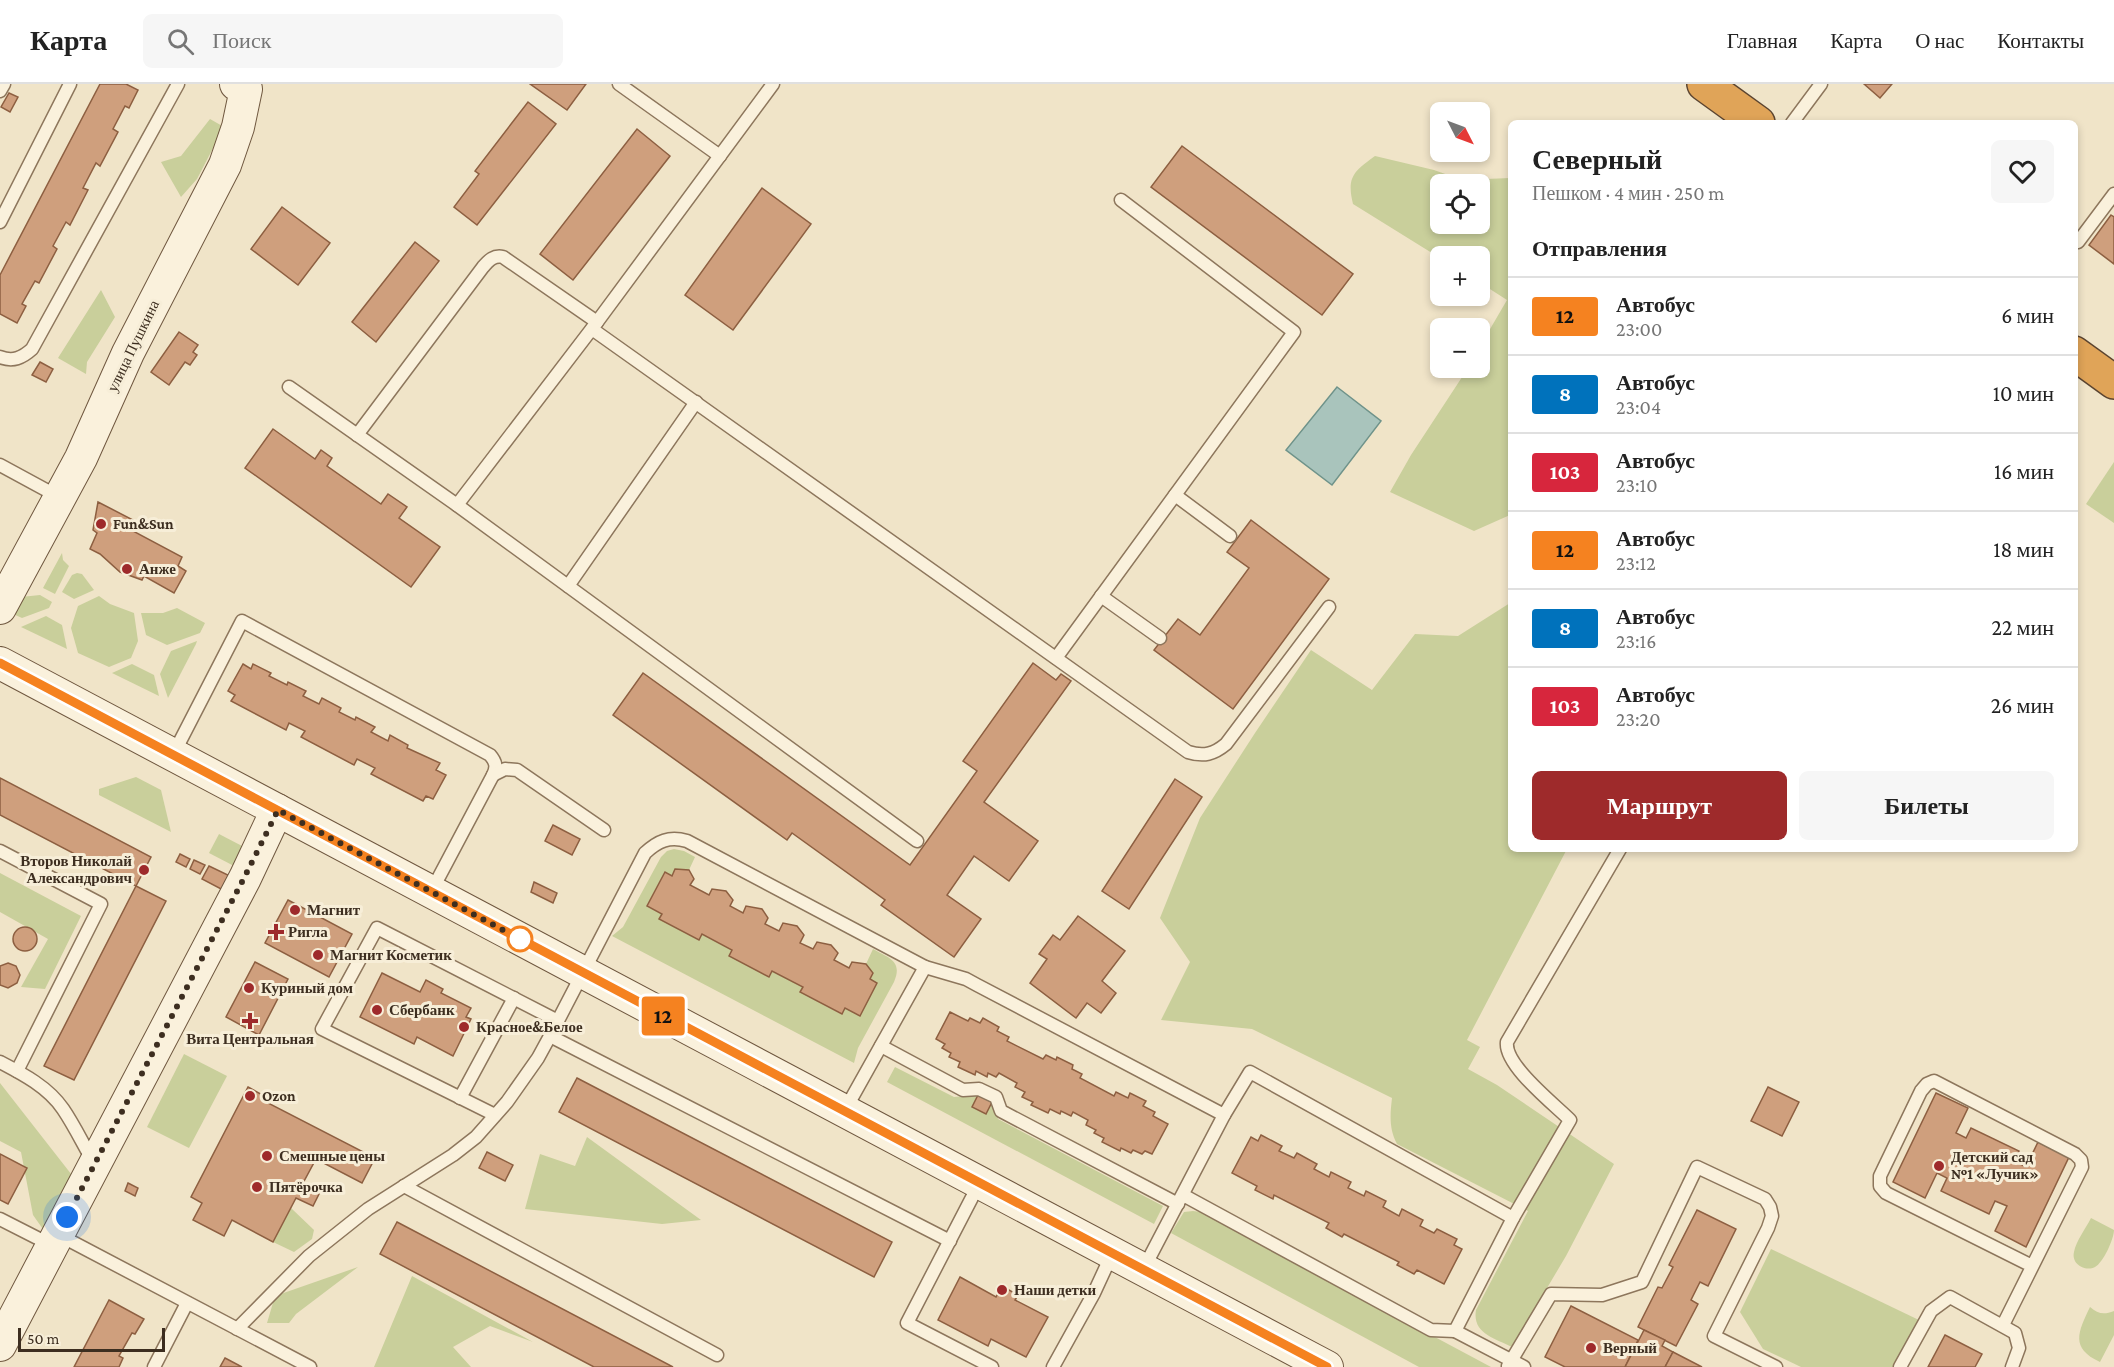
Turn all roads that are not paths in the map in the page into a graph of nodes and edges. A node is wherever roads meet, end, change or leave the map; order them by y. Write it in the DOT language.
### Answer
graph roads {
  1 [pos="4,84"];
  2 [pos="70,84"];
  3 [pos="178,84"];
  4 [pos="619,84"];
  5 [pos="773,84"];
  6 [pos="1704,84"];
  7 [pos="1821,84"];
  8 [pos="244,86"];
  9 [pos="0,91"];
  10 [pos="1754,120"];
  11 [pos="1794,120"];
  12 [pos="720,156"];
  13 [pos="2114,194"];
  14 [pos="1121,200"];
  15 [pos="0,222"];
  16 [pos="2078,242"];
  17 [pos="594,326"];
  18 [pos="2078,356"];
  19 [pos="0,357"];
  20 [pos="2114,382"];
  21 [pos="289,387"];
  22 [pos="696,402"];
  23 [pos="357,435"];
  24 [pos="0,465"];
  25 [pos="1175,495"];
  26 [pos="59,497"];
  27 [pos="457,505"];
  28 [pos="1230,536"];
  29 [pos="568,586"];
  30 [pos="1101,596"];
  31 [pos="1329,607"];
  32 [pos="0,608"];
  33 [pos="1160,638"];
  34 [pos="1056,658"];
  35 [pos="0,663"];
  36 [pos="173,754"];
  37 [pos="493,775"];
  38 [pos="278,810"];
  39 [pos="604,830"];
  40 [pos="917,841"];
  41 [pos="0,851"];
  42 [pos="1618,852"];
  43 [pos="430,892"];
  44 [pos="925,967"];
  45 [pos="582,973"];
  46 [pos="514,998"];
  47 [pos="558,1021"];
  48 [pos="550,1036"];
  49 [pos="881,1046"];
  50 [pos="0,1062"];
  51 [pos="17,1071"];
  52 [pos="460,1098"];
  53 [pos="844,1111"];
  54 [pos="495,1115"];
  55 [pos="1224,1115"];
  56 [pos="94,1163"];
  57 [pos="980,1183"];
  58 [pos="404,1186"];
  59 [pos="1181,1199"];
  60 [pos="1513,1218"];
  61 [pos="0,1219"];
  62 [pos="55,1240"];
  63 [pos="950,1241"];
  64 [pos="1112,1254"];
  65 [pos="2032,1266"];
  66 [pos="1143,1269"];
  67 [pos="187,1303"];
  68 [pos="2003,1325"];
  69 [pos="237,1329"];
  70 [pos="1455,1331"];
  71 [pos="0,1345"];
  72 [pos="717,1355"];
  73 [pos="1509,1364"];
  74 [pos="154,1367"];
  75 [pos="310,1367"];
  76 [pos="992,1367"];
  77 [pos="1053,1367"];
  78 [pos="1327,1367"];
  79 [pos="1524,1367"];
  80 [pos="1776,1367"];
  81 [pos="1900,1367"];
  82 [pos="2012,1367"];
  1 -- 9 [label="lane"];
  2 -- 15 [label="lane"];
  3 -- 19 [label="lane"];
  4 -- 12 [label="lane"];
  5 -- 12 [label="lane"];
  6 -- 10 [label="highway"];
  7 -- 11 [label="lane"];
  8 -- 26 [label="main road, улица Пушкина"];
  12 -- 17 [label="lane"];
  13 -- 16 [label="lane"];
  14 -- 25 [label="lane"];
  17 -- 22 [label="lane"];
  17 -- 23 [label="lane"];
  17 -- 27 [label="lane"];
  18 -- 20 [label="highway"];
  21 -- 23 [label="lane"];
  22 -- 29 [label="lane"];
  22 -- 34 [label="lane"];
  23 -- 27 [label="lane"];
  24 -- 26 [label="lane"];
  25 -- 28 [label="lane"];
  25 -- 30 [label="lane"];
  26 -- 32 [label="main road, улица Пушкина"];
  27 -- 29 [label="lane"];
  29 -- 40 [label="lane"];
  30 -- 33 [label="lane"];
  30 -- 34 [label="lane"];
  31 -- 34 [label="lane"];
  35 -- 36 [label="main road"];
  36 -- 37 [label="lane"];
  36 -- 38 [label="main road"];
  37 -- 39 [label="lane"];
  37 -- 43 [label="lane"];
  38 -- 43 [label="main road"];
  38 -- 56 [label="main road"];
  41 -- 51 [label="lane"];
  42 -- 60 [label="lane"];
  43 -- 45 [label="main road"];
  44 -- 45 [label="lane"];
  44 -- 49 [label="lane"];
  44 -- 55 [label="lane"];
  45 -- 47 [label="lane"];
  45 -- 53 [label="main road"];
  46 -- 47 [label="lane"];
  46 -- 52 [label="lane"];
  46 -- 52 [label="lane"];
  47 -- 48 [label="lane"];
  48 -- 54 [label="lane"];
  48 -- 63 [label="lane"];
  49 -- 53 [label="lane"];
  49 -- 59 [label="lane"];
  50 -- 51 [label="lane"];
  51 -- 56 [label="lane"];
  52 -- 54 [label="lane"];
  53 -- 57 [label="main road"];
  54 -- 58 [label="lane"];
  55 -- 59 [label="lane"];
  55 -- 60 [label="lane"];
  56 -- 62 [label="main road"];
  57 -- 63 [label="lane"];
  57 -- 64 [label="main road"];
  58 -- 69 [label="lane"];
  58 -- 72 [label="lane"];
  59 -- 66 [label="lane"];
  59 -- 70 [label="lane"];
  60 -- 70 [label="lane"];
  61 -- 62 [label="lane"];
  62 -- 67 [label="lane"];
  62 -- 71 [label="main road"];
  63 -- 76 [label="lane"];
  64 -- 66 [label="main road"];
  64 -- 77 [label="lane"];
  65 -- 65 [label="lane"];
  65 -- 68 [label="lane"];
  66 -- 78 [label="main road"];
  67 -- 69 [label="lane"];
  67 -- 74 [label="lane"];
  68 -- 81 [label="lane"];
  68 -- 82 [label="lane"];
  69 -- 75 [label="lane"];
  70 -- 73 [label="lane"];
  73 -- 79 [label="lane"];
  73 -- 80 [label="lane"];
}
